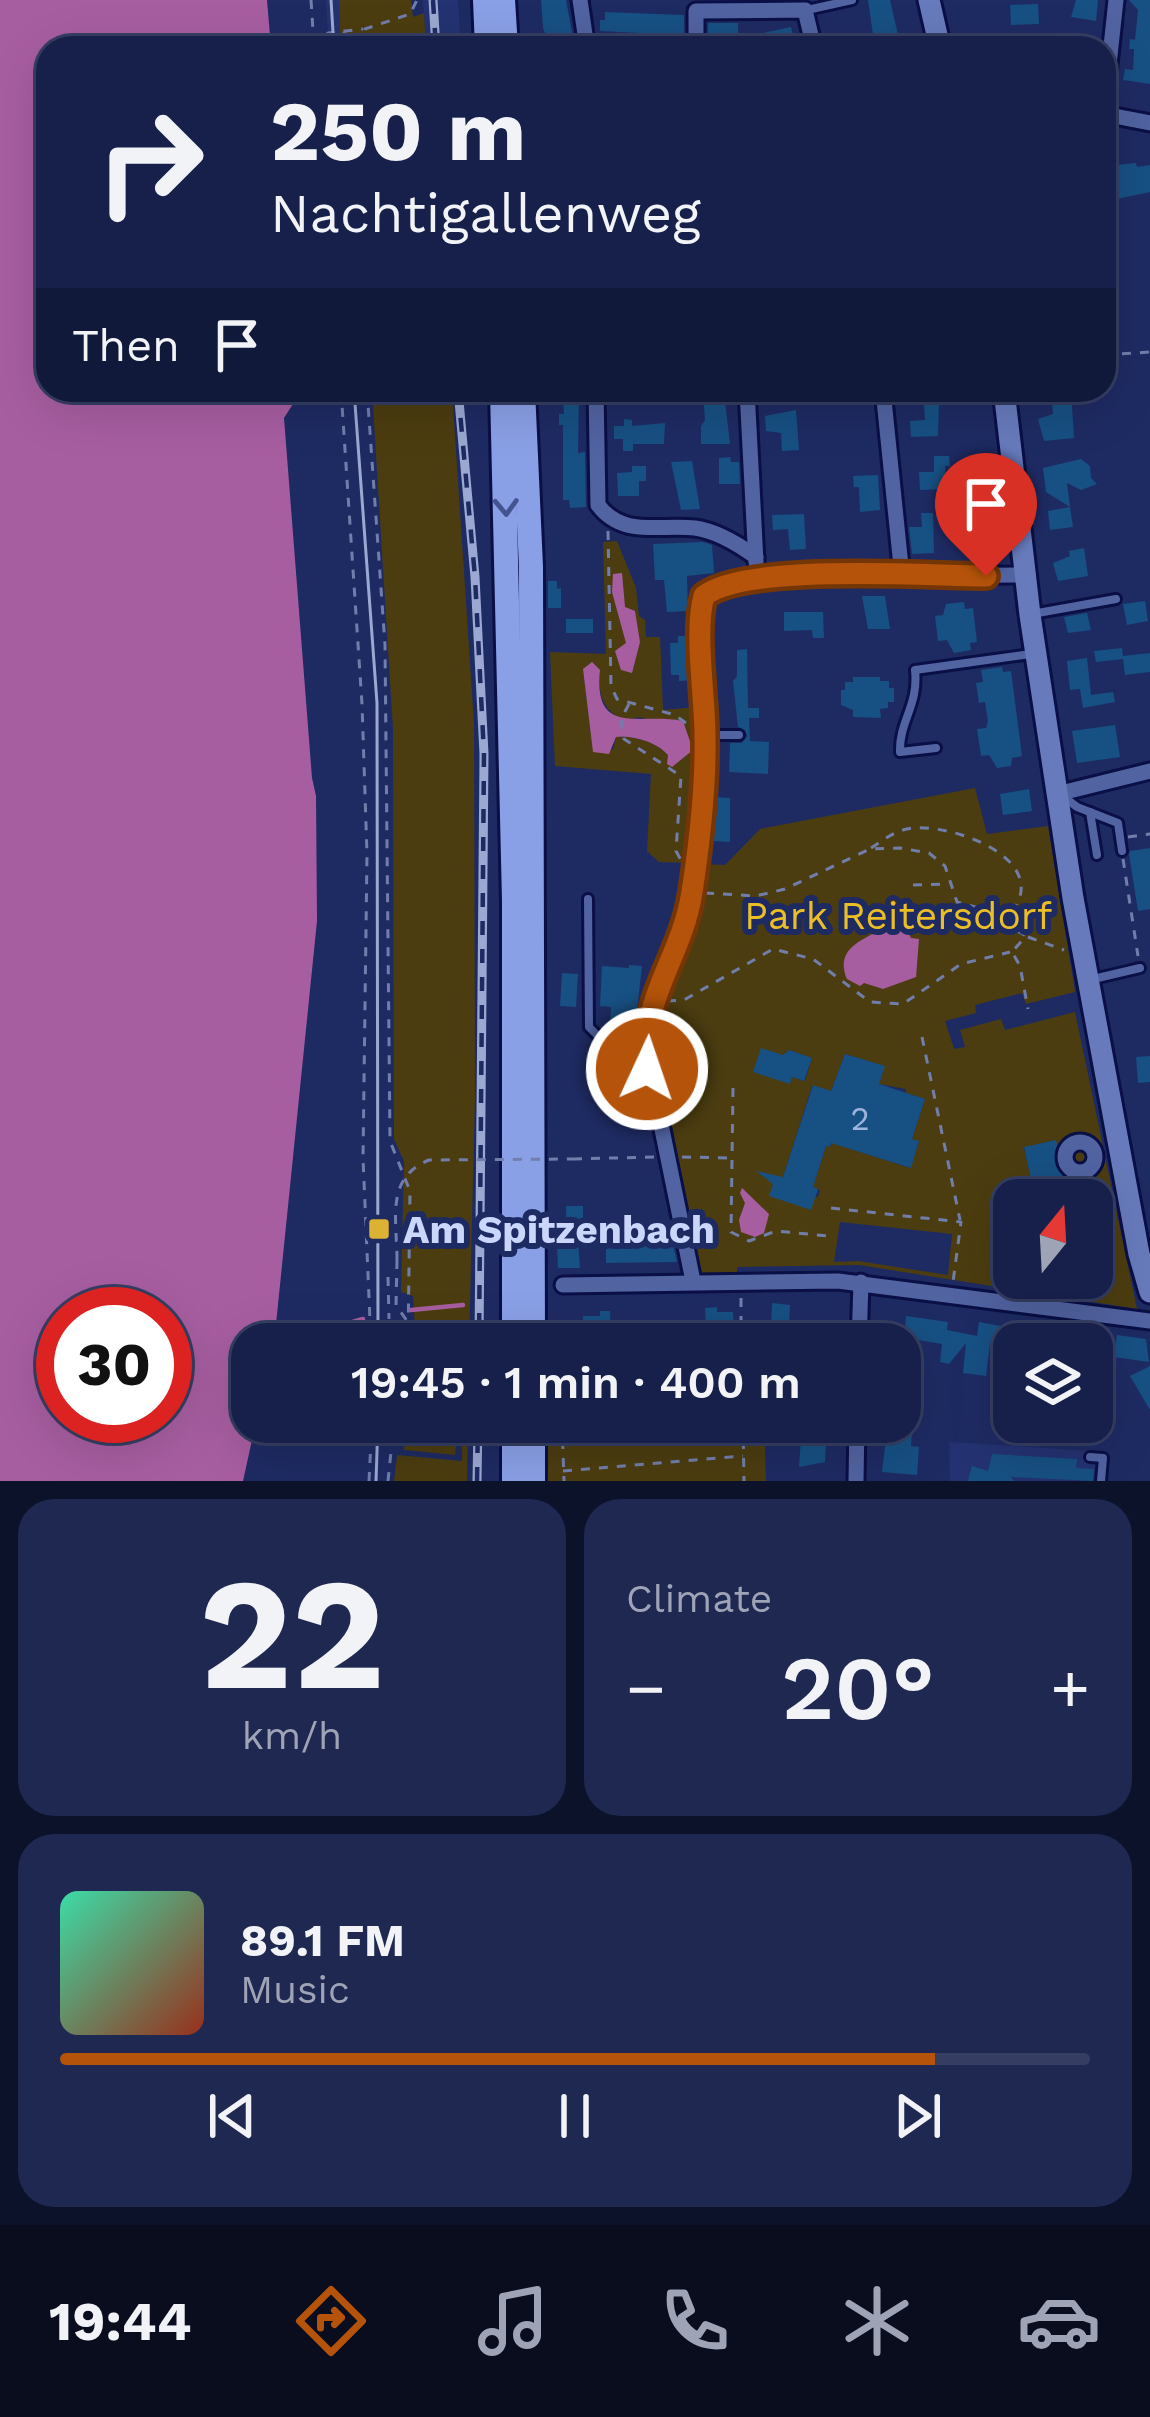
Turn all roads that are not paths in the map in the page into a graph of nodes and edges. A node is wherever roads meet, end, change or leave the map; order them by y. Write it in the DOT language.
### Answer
graph roads {
  1 [pos="485,0"];
  2 [pos="503,0"];
  3 [pos="580,0"];
  4 [pos="852,0"];
  5 [pos="929,0"];
  6 [pos="1116,0"];
  7 [pos="806,10"];
  8 [pos="486,36"];
  9 [pos="505,36"];
  10 [pos="585,36"];
  11 [pos="696,36"];
  12 [pos="811,36"];
  13 [pos="937,36"];
  14 [pos="1112,36"];
  15 [pos="1116,115"];
  16 [pos="1150,123"];
  17 [pos="502,402"];
  18 [pos="524,402"];
  19 [pos="596,402"];
  20 [pos="747,402"];
  21 [pos="884,402"];
  22 [pos="1006,402"];
  23 [pos="755,557"];
  24 [pos="1028,575"];
  25 [pos="902,576"];
  26 [pos="757,577"];
  27 [pos="1116,599"];
  28 [pos="1030,615"];
  29 [pos="1036,653"];
  30 [pos="740,735"];
  31 [pos="705,736"];
  32 [pos="937,748"];
  33 [pos="1150,771"];
  34 [pos="1058,794"];
  35 [pos="1090,812"];
  36 [pos="1122,851"];
  37 [pos="1097,855"];
  38 [pos="588,899"];
  39 [pos="1140,968"];
  40 [pos="1087,980"];
  41 [pos="645,1046"];
  42 [pos="1144,1253"];
  43 [pos="693,1281"];
  44 [pos="861,1282"];
  45 [pos="563,1285"];
  46 [pos="1150,1292"];
  47 [pos="1150,1321"];
  48 [pos="514,1323"];
  49 [pos="533,1323"];
  50 [pos="860,1323"];
  51 [pos="514,1443"];
  52 [pos="533,1443"];
  53 [pos="857,1443"];
  54 [pos="1090,1456"];
  55 [pos="514,1481"];
  56 [pos="533,1481"];
  57 [pos="856,1481"];
  58 [pos="1102,1481"];
  1 -- 8 [label="highway"];
  2 -- 9 [label="highway"];
  3 -- 10 [label="street"];
  4 -- 7 [label="lane"];
  5 -- 13 [label="main road"];
  6 -- 14 [label="street"];
  7 -- 11 [label="street"];
  7 -- 12 [label="street"];
  15 -- 16 [label="street"];
  17 -- 48 [label="highway, one-way"];
  18 -- 49 [label="highway"];
  19 -- 23 [label="street"];
  20 -- 23 [label="street"];
  21 -- 25 [label="street"];
  22 -- 24 [label="main road"];
  23 -- 26 [label="street"];
  24 -- 25 [label="street"];
  24 -- 28 [label="main road"];
  25 -- 26 [label="street"];
  26 -- 31 [label="street"];
  27 -- 28 [label="lane"];
  28 -- 29 [label="main road"];
  29 -- 32 [label="lane"];
  29 -- 34 [label="main road"];
  30 -- 31 [label="lane"];
  31 -- 41 [label="street"];
  33 -- 34 [label="street"];
  34 -- 35 [label="lane"];
  34 -- 40 [label="main road"];
  35 -- 36 [label="lane"];
  35 -- 37 [label="lane"];
  38 -- 41 [label="lane"];
  39 -- 40 [label="lane"];
  40 -- 42 [label="main road"];
  41 -- 43 [label="street"];
  42 -- 46 [label="main road"];
  43 -- 44 [label="street"];
  43 -- 45 [label="street"];
  44 -- 47 [label="street"];
  44 -- 50 [label="street"];
  51 -- 55 [label="highway"];
  52 -- 56 [label="highway"];
  53 -- 57 [label="street"];
  54 -- 58 [label="lane"];
}
